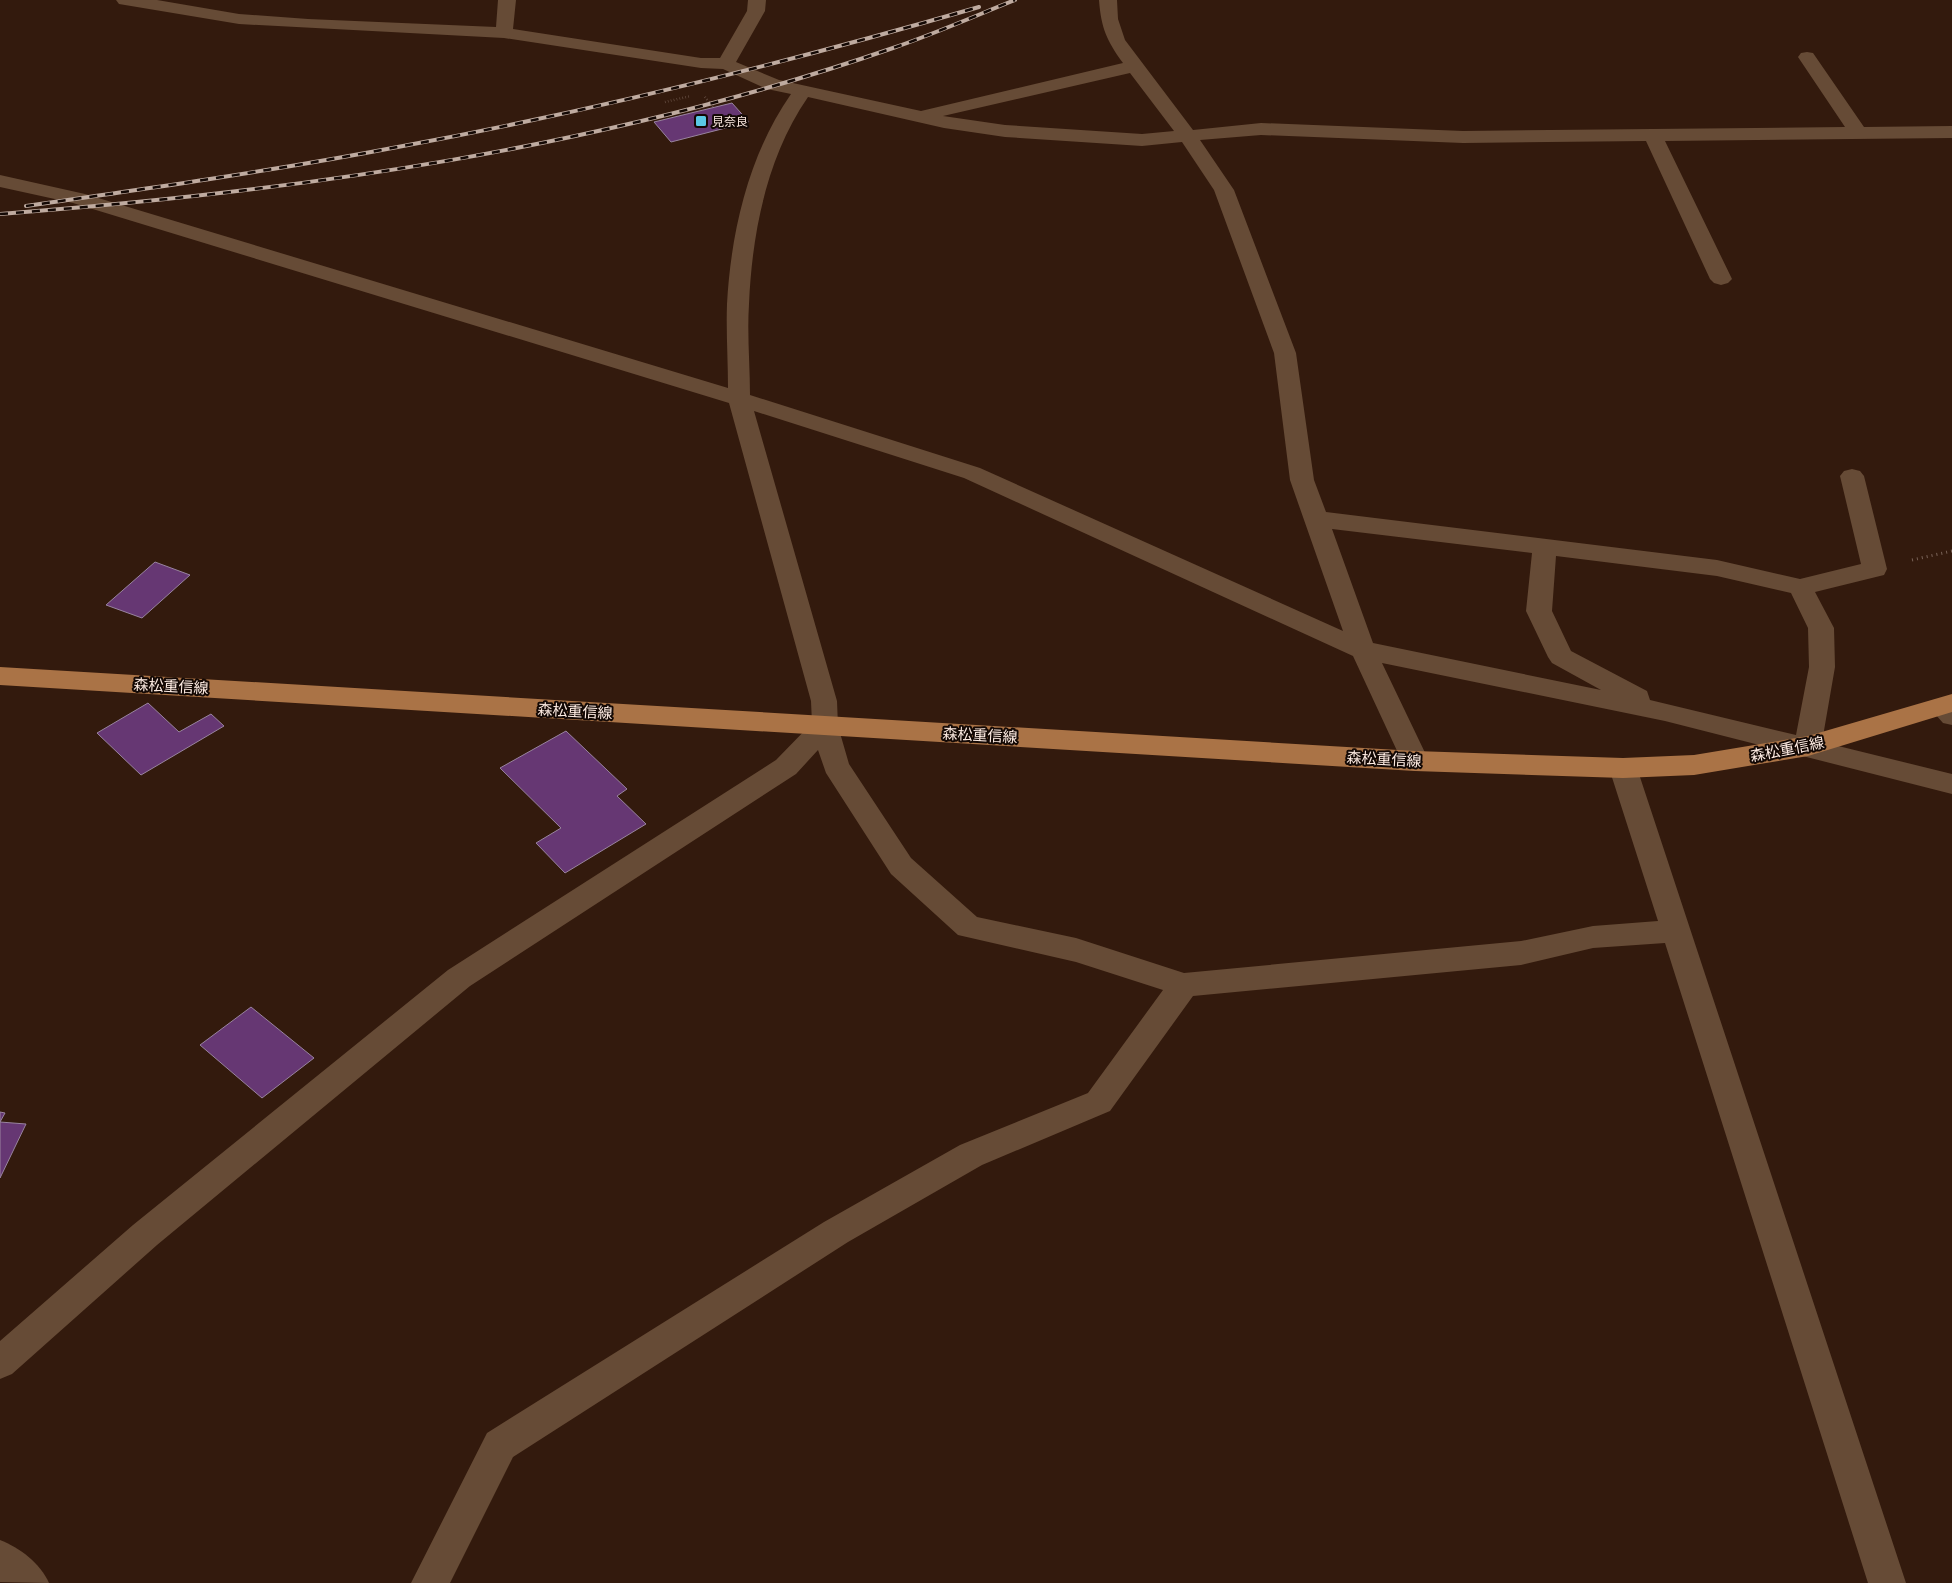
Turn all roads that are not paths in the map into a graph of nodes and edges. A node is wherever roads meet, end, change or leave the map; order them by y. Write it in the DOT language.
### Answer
graph roads {
  1 [pos="125,0"];
  2 [pos="507,0"];
  3 [pos="757,0"];
  4 [pos="1108,0"];
  5 [pos="504,33"];
  6 [pos="1807,57"];
  7 [pos="726,64"];
  8 [pos="1135,66"];
  9 [pos="803,91"];
  10 [pos="944,122"];
  11 [pos="1952,132"];
  12 [pos="1859,134"];
  13 [pos="1187,135"];
  14 [pos="1653,136"];
  15 [pos="0,181"];
  16 [pos="1721,279"];
  17 [pos="739,399"];
  18 [pos="1852,476"];
  19 [pos="1316,519"];
  20 [pos="1545,546"];
  21 [pos="1800,587"];
  22 [pos="1363,650"];
  23 [pos="0,676"];
  24 [pos="1948,709"];
  25 [pos="1665,712"];
  26 [pos="824,726"];
  27 [pos="1808,746"];
  28 [pos="1416,761"];
  29 [pos="1623,768"];
  30 [pos="1952,784"];
  31 [pos="1676,931"];
  32 [pos="1184,985"];
  33 [pos="0,1363"];
  34 [pos="0,1558"];
  35 [pos="30,1583"];
  36 [pos="430,1583"];
  37 [pos="1887,1583"];
  1 -- 5 [label="street"];
  2 -- 5 [label="street"];
  3 -- 7 [label="street"];
  4 -- 8 [label="street"];
  5 -- 7 [label="street"];
  6 -- 12 [label="street"];
  7 -- 9 [label="street"];
  8 -- 10 [label="street"];
  8 -- 13 [label="street"];
  9 -- 10 [label="street"];
  9 -- 17 [label="street"];
  10 -- 13 [label="street"];
  11 -- 12 [label="street"];
  12 -- 14 [label="street"];
  13 -- 14 [label="street"];
  13 -- 19 [label="street"];
  14 -- 16 [label="street"];
  15 -- 17 [label="street"];
  17 -- 22 [label="street"];
  17 -- 26 [label="street"];
  18 -- 21 [label="street"];
  19 -- 20 [label="street"];
  19 -- 22 [label="street"];
  20 -- 21 [label="street"];
  20 -- 25 [label="street"];
  21 -- 27 [label="street"];
  22 -- 25 [label="street"];
  22 -- 28 [label="street"];
  23 -- 26 [label="main road, 森松重信線"];
  24 -- 27 [label="main road, 森松重信線"];
  25 -- 27 [label="street"];
  26 -- 28 [label="main road, 森松重信線"];
  26 -- 32 [label="street"];
  26 -- 33 [label="street"];
  27 -- 29 [label="main road, 森松重信線"];
  27 -- 30 [label="street"];
  28 -- 29 [label="main road, 森松重信線"];
  29 -- 31 [label="street"];
  31 -- 32 [label="street"];
  31 -- 37 [label="street"];
  32 -- 36 [label="street"];
  34 -- 35 [label="street"];
}
